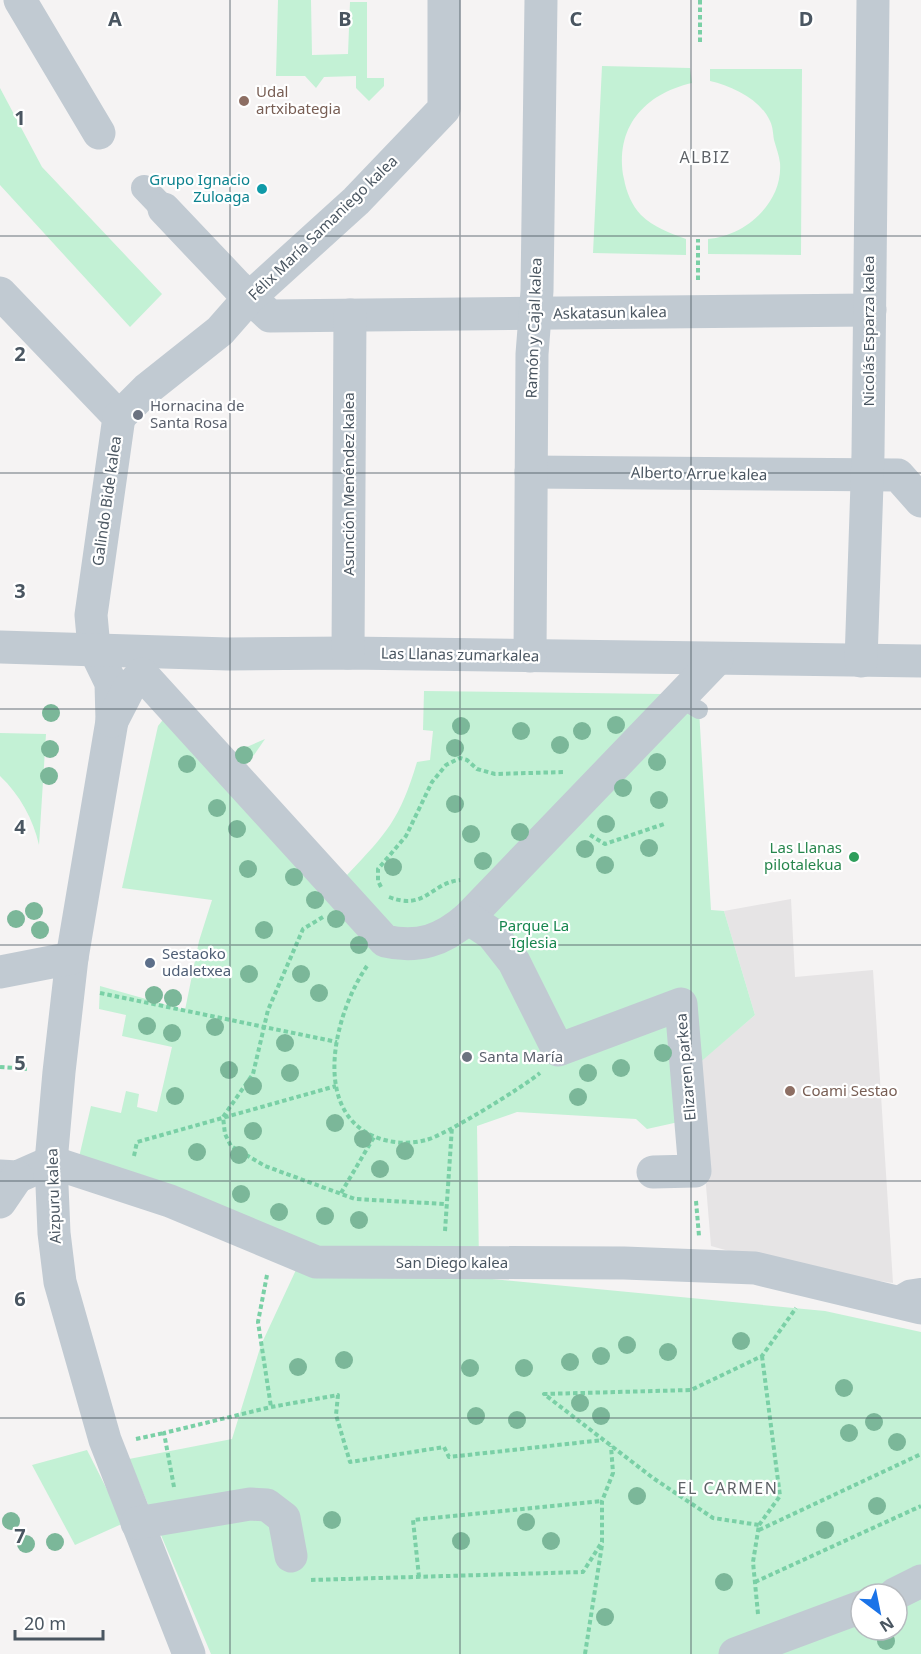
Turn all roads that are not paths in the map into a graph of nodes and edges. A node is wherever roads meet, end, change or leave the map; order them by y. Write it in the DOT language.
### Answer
graph roads {
  1 [pos="20,0"];
  2 [pos="444,0"];
  3 [pos="541,0"];
  4 [pos="873,0"];
  5 [pos="99,133"];
  6 [pos="154,198"];
  7 [pos="0,293"];
  8 [pos="249,298"];
  9 [pos="870,310"];
  10 [pos="536,314"];
  11 [pos="350,315"];
  12 [pos="119,417"];
  13 [pos="531,472"];
  14 [pos="867,476"];
  15 [pos="921,501"];
  16 [pos="0,647"];
  17 [pos="94,648"];
  18 [pos="348,653"];
  19 [pos="530,657"];
  20 [pos="717,659"];
  21 [pos="921,661"];
  22 [pos="861,662"];
  23 [pos="112,721"];
  24 [pos="468,918"];
  25 [pos="0,972"];
  26 [pos="71,972"];
  27 [pos="51,1162"];
  28 [pos="652,1172"];
  29 [pos="6,1185"];
  30 [pos="921,1287"];
  31 [pos="888,1301"];
  32 [pos="921,1308"];
  33 [pos="137,1523"];
  34 [pos="291,1557"];
  35 [pos="849,1611"];
  36 [pos="748,1649"];
  37 [pos="189,1654"];
  1 -- 5 [label="street"];
  2 -- 8 [label="street, Félix María Samaniego kalea"];
  3 -- 10 [label="street, Ramón y Cajal kalea"];
  4 -- 9 [label="street, Nicolás Esparza kalea"];
  6 -- 8 [label="street, Askatasun kalea"];
  7 -- 12 [label="street, Galindo Bide kalea"];
  8 -- 11 [label="street, Askatasun kalea"];
  8 -- 12 [label="street, Félix María Samaniego kalea"];
  9 -- 10 [label="street, Askatasun kalea"];
  9 -- 14 [label="street, Nicolás Esparza kalea"];
  10 -- 11 [label="street, Askatasun kalea"];
  10 -- 13 [label="street, Ramón y Cajal kalea"];
  11 -- 18 [label="street, Asunción Menéndez kalea"];
  12 -- 17 [label="street, Galindo Bide kalea"];
  13 -- 14 [label="street, Alberto Arrue kalea"];
  13 -- 19 [label="street, Ramón y Cajal kalea"];
  14 -- 15 [label="street, Alberto Arrue kalea"];
  14 -- 22 [label="street, Nicolás Esparza kalea"];
  16 -- 17 [label="street, Las Llanas zumarkalea"];
  17 -- 18 [label="street, Las Llanas zumarkalea"];
  17 -- 23 [label="street, Aizpuru kalea"];
  18 -- 19 [label="street, Las Llanas zumarkalea"];
  19 -- 20 [label="street, Las Llanas zumarkalea"];
  20 -- 22 [label="street, Las Llanas zumarkalea"];
  20 -- 24 [label="street"];
  21 -- 22 [label="street, Las Llanas zumarkalea"];
  23 -- 24 [label="street, Aizpuru kalea"];
  23 -- 26 [label="street, Aizpuru kalea"];
  24 -- 28 [label="street, Elizaren parkea"];
  25 -- 26 [label="street"];
  26 -- 27 [label="street, Aizpuru kalea"];
  27 -- 29 [label="street"];
  27 -- 31 [label="street, San Diego kalea"];
  27 -- 33 [label="street, Aizpuru kalea"];
  30 -- 31 [label="lane"];
  31 -- 32 [label="street, San Diego kalea"];
  33 -- 34 [label="street"];
  33 -- 37 [label="street, Aizpuru kalea"];
  35 -- 36 [label="street"];
}
